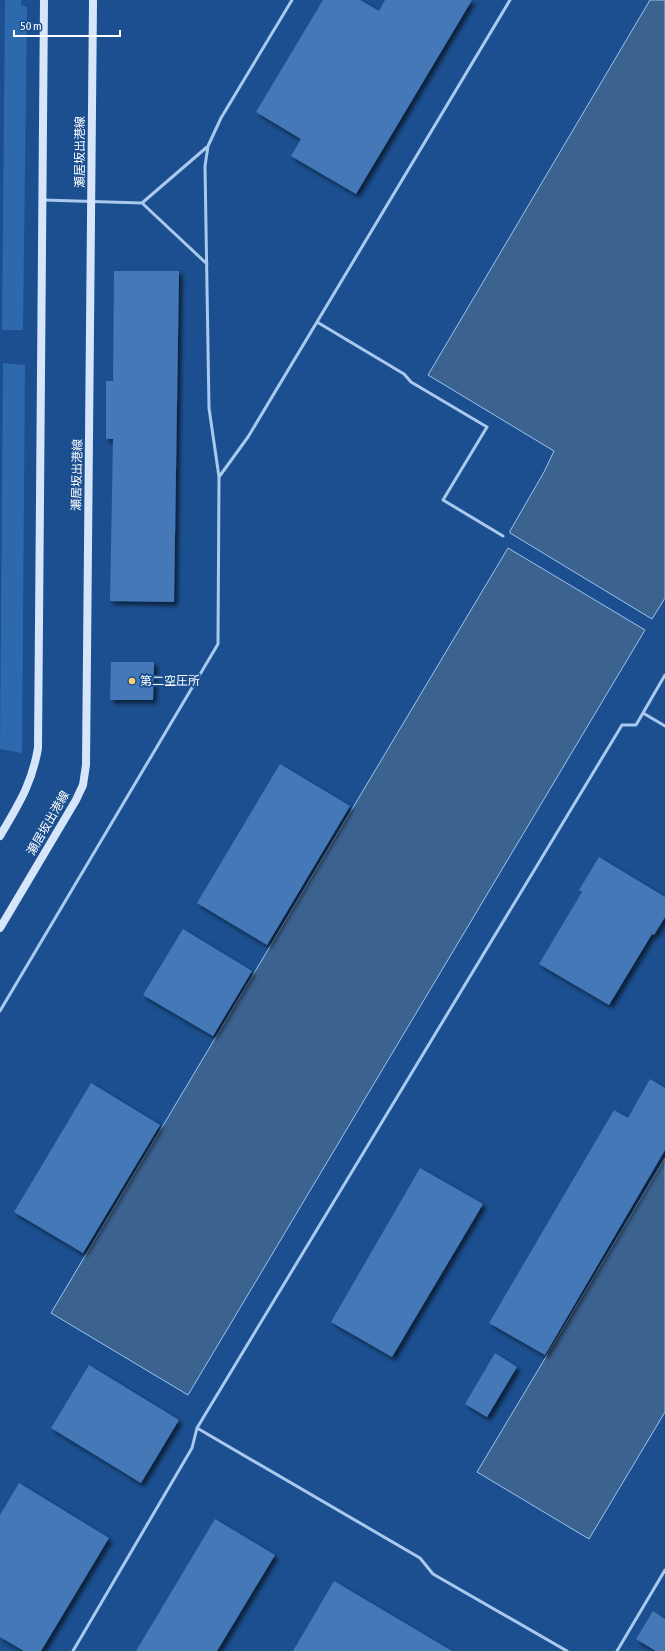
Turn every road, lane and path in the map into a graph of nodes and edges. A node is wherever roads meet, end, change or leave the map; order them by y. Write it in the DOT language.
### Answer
graph roads {
  1 [pos="44,0"];
  2 [pos="93,0"];
  3 [pos="292,0"];
  4 [pos="510,0"];
  5 [pos="208,146"];
  6 [pos="42,200"];
  7 [pos="92,202"];
  8 [pos="142,204"];
  9 [pos="207,264"];
  10 [pos="317,322"];
  11 [pos="219,477"];
  12 [pos="503,536"];
  13 [pos="665,675"];
  14 [pos="643,713"];
  15 [pos="665,726"];
  16 [pos="0,836"];
  17 [pos="0,928"];
  18 [pos="0,1011"];
  19 [pos="197,1428"];
  20 [pos="665,1570"];
  21 [pos="73,1651"];
  22 [pos="567,1651"];
  23 [pos="617,1651"];
  1 -- 6 [label="main road"];
  2 -- 7 [label="main road, 瀬居坂出港線"];
  3 -- 5 [label="lane"];
  4 -- 10 [label="lane"];
  5 -- 8 [label="lane"];
  5 -- 9 [label="lane"];
  6 -- 7 [label="lane"];
  6 -- 16 [label="main road"];
  7 -- 8 [label="lane"];
  7 -- 17 [label="main road, 瀬居坂出港線"];
  8 -- 9 [label="lane"];
  9 -- 11 [label="lane"];
  10 -- 11 [label="lane"];
  10 -- 12 [label="lane"];
  11 -- 18 [label="lane"];
  13 -- 14 [label="lane"];
  14 -- 15 [label="lane"];
  14 -- 19 [label="lane"];
  19 -- 21 [label="lane"];
  19 -- 22 [label="lane"];
  20 -- 23 [label="lane"];
}
